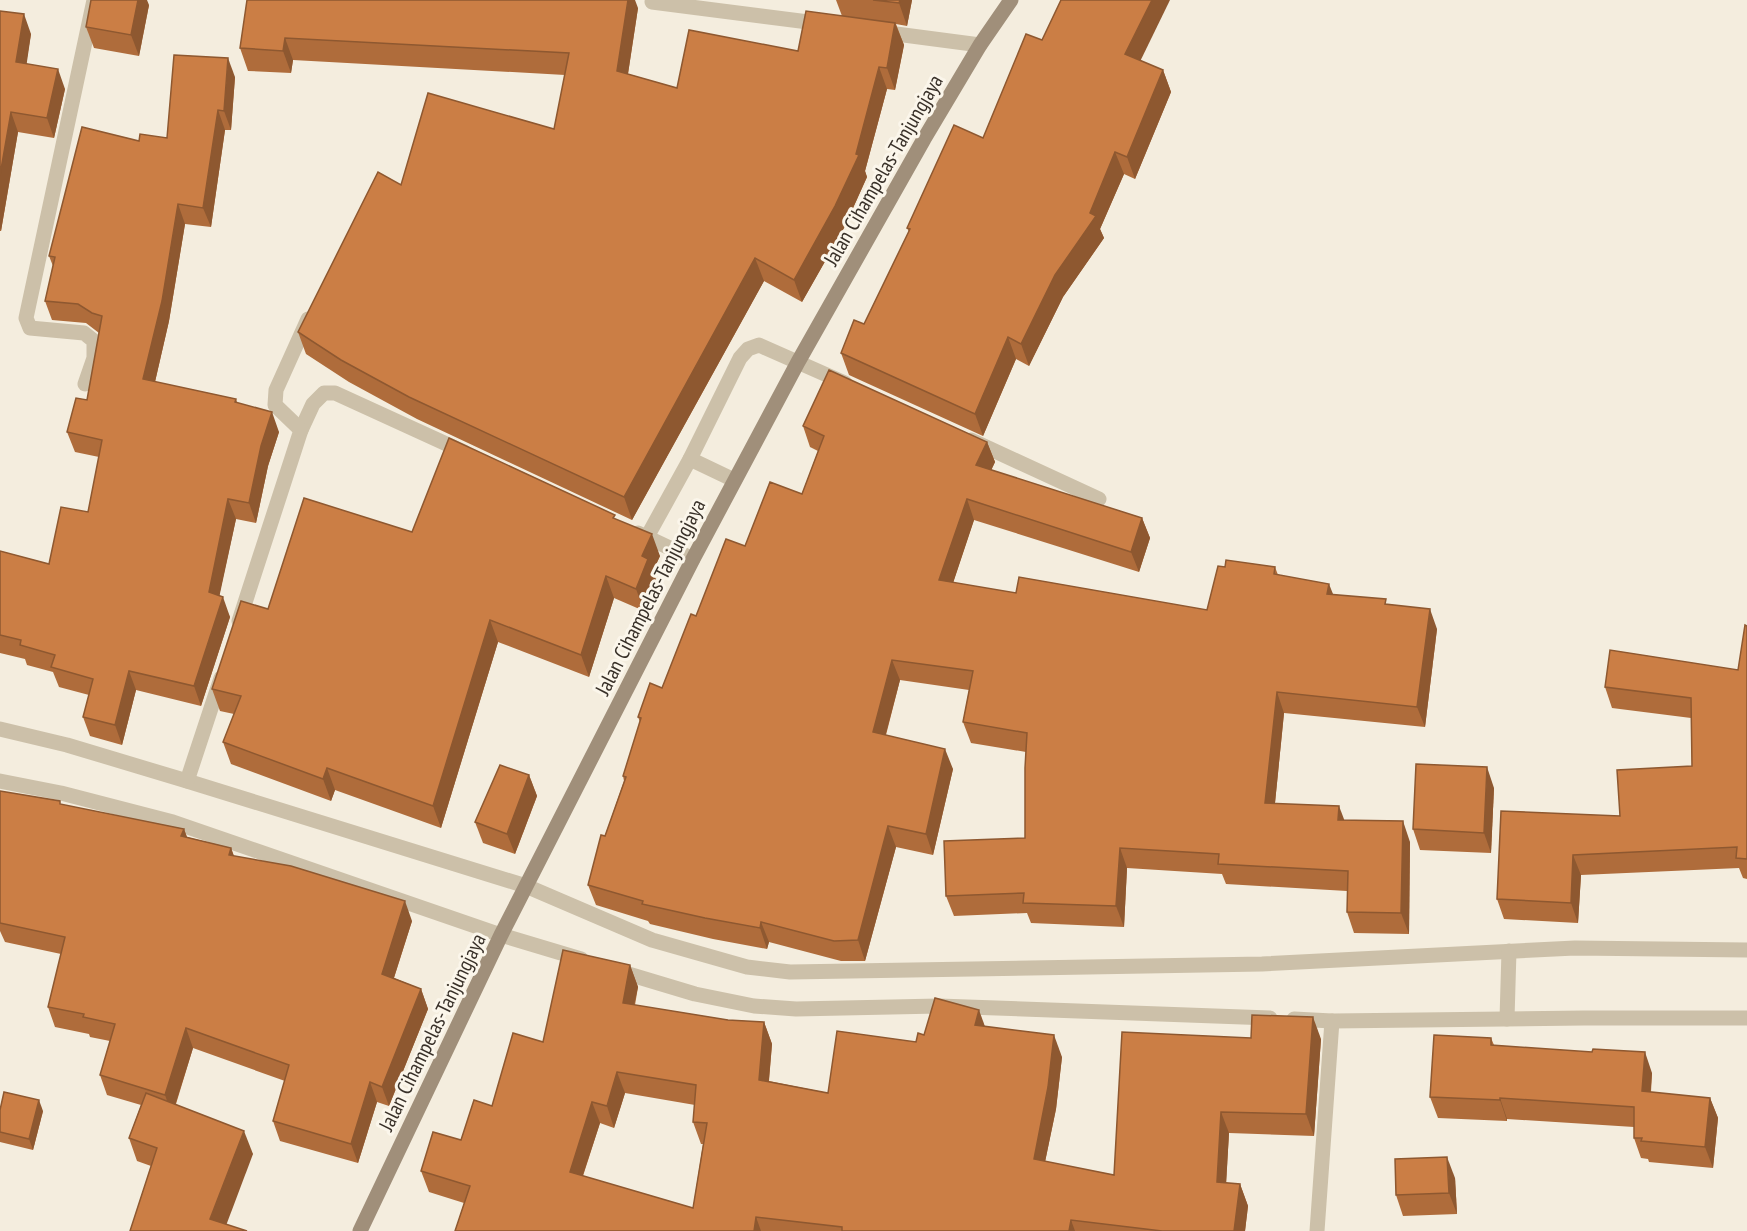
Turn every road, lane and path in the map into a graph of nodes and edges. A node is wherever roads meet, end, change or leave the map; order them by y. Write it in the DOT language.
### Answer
graph roads {
  1 [pos="94,0"];
  2 [pos="1011,0"];
  3 [pos="652,2"];
  4 [pos="839,26"];
  5 [pos="863,29"];
  6 [pos="980,45"];
  7 [pos="314,304"];
  8 [pos="798,362"];
  9 [pos="85,384"];
  10 [pos="862,391"];
  11 [pos="301,430"];
  12 [pos="959,435"];
  13 [pos="479,458"];
  14 [pos="690,459"];
  15 [pos="734,480"];
  16 [pos="1099,498"];
  17 [pos="626,528"];
  18 [pos="647,537"];
  19 [pos="693,559"];
  20 [pos="234,636"];
  21 [pos="227,658"];
  22 [pos="0,729"];
  23 [pos="0,781"];
  24 [pos="187,781"];
  25 [pos="526,886"];
  26 [pos="501,935"];
  27 [pos="1747,950"];
  28 [pos="1509,951"];
  29 [pos="1747,1018"];
  30 [pos="1507,1019"];
  31 [pos="1332,1021"];
  32 [pos="360,1231"];
  33 [pos="1317,1231"];
  1 -- 9 [label="street"];
  2 -- 6 [label="main road, Jalan Cihampelas-Tanjungjaya"];
  3 -- 4 [label="street"];
  5 -- 6 [label="street"];
  6 -- 8 [label="main road, Jalan Cihampelas-Tanjungjaya"];
  7 -- 11 [label="street"];
  8 -- 10 [label="street"];
  8 -- 14 [label="street"];
  8 -- 15 [label="main road, Jalan Cihampelas-Tanjungjaya"];
  11 -- 13 [label="street"];
  11 -- 20 [label="street"];
  12 -- 16 [label="street"];
  14 -- 15 [label="street"];
  14 -- 18 [label="street"];
  15 -- 19 [label="main road, Jalan Cihampelas-Tanjungjaya"];
  17 -- 18 [label="street"];
  18 -- 19 [label="street"];
  19 -- 25 [label="main road, Jalan Cihampelas-Tanjungjaya"];
  21 -- 24 [label="street"];
  22 -- 24 [label="street"];
  23 -- 26 [label="street"];
  24 -- 25 [label="street"];
  25 -- 26 [label="main road, Jalan Cihampelas-Tanjungjaya"];
  25 -- 28 [label="street"];
  26 -- 31 [label="street"];
  26 -- 32 [label="main road, Jalan Cihampelas-Tanjungjaya"];
  27 -- 28 [label="street"];
  28 -- 30 [label="street"];
  29 -- 30 [label="street"];
  30 -- 31 [label="street"];
  31 -- 33 [label="street"];
}
